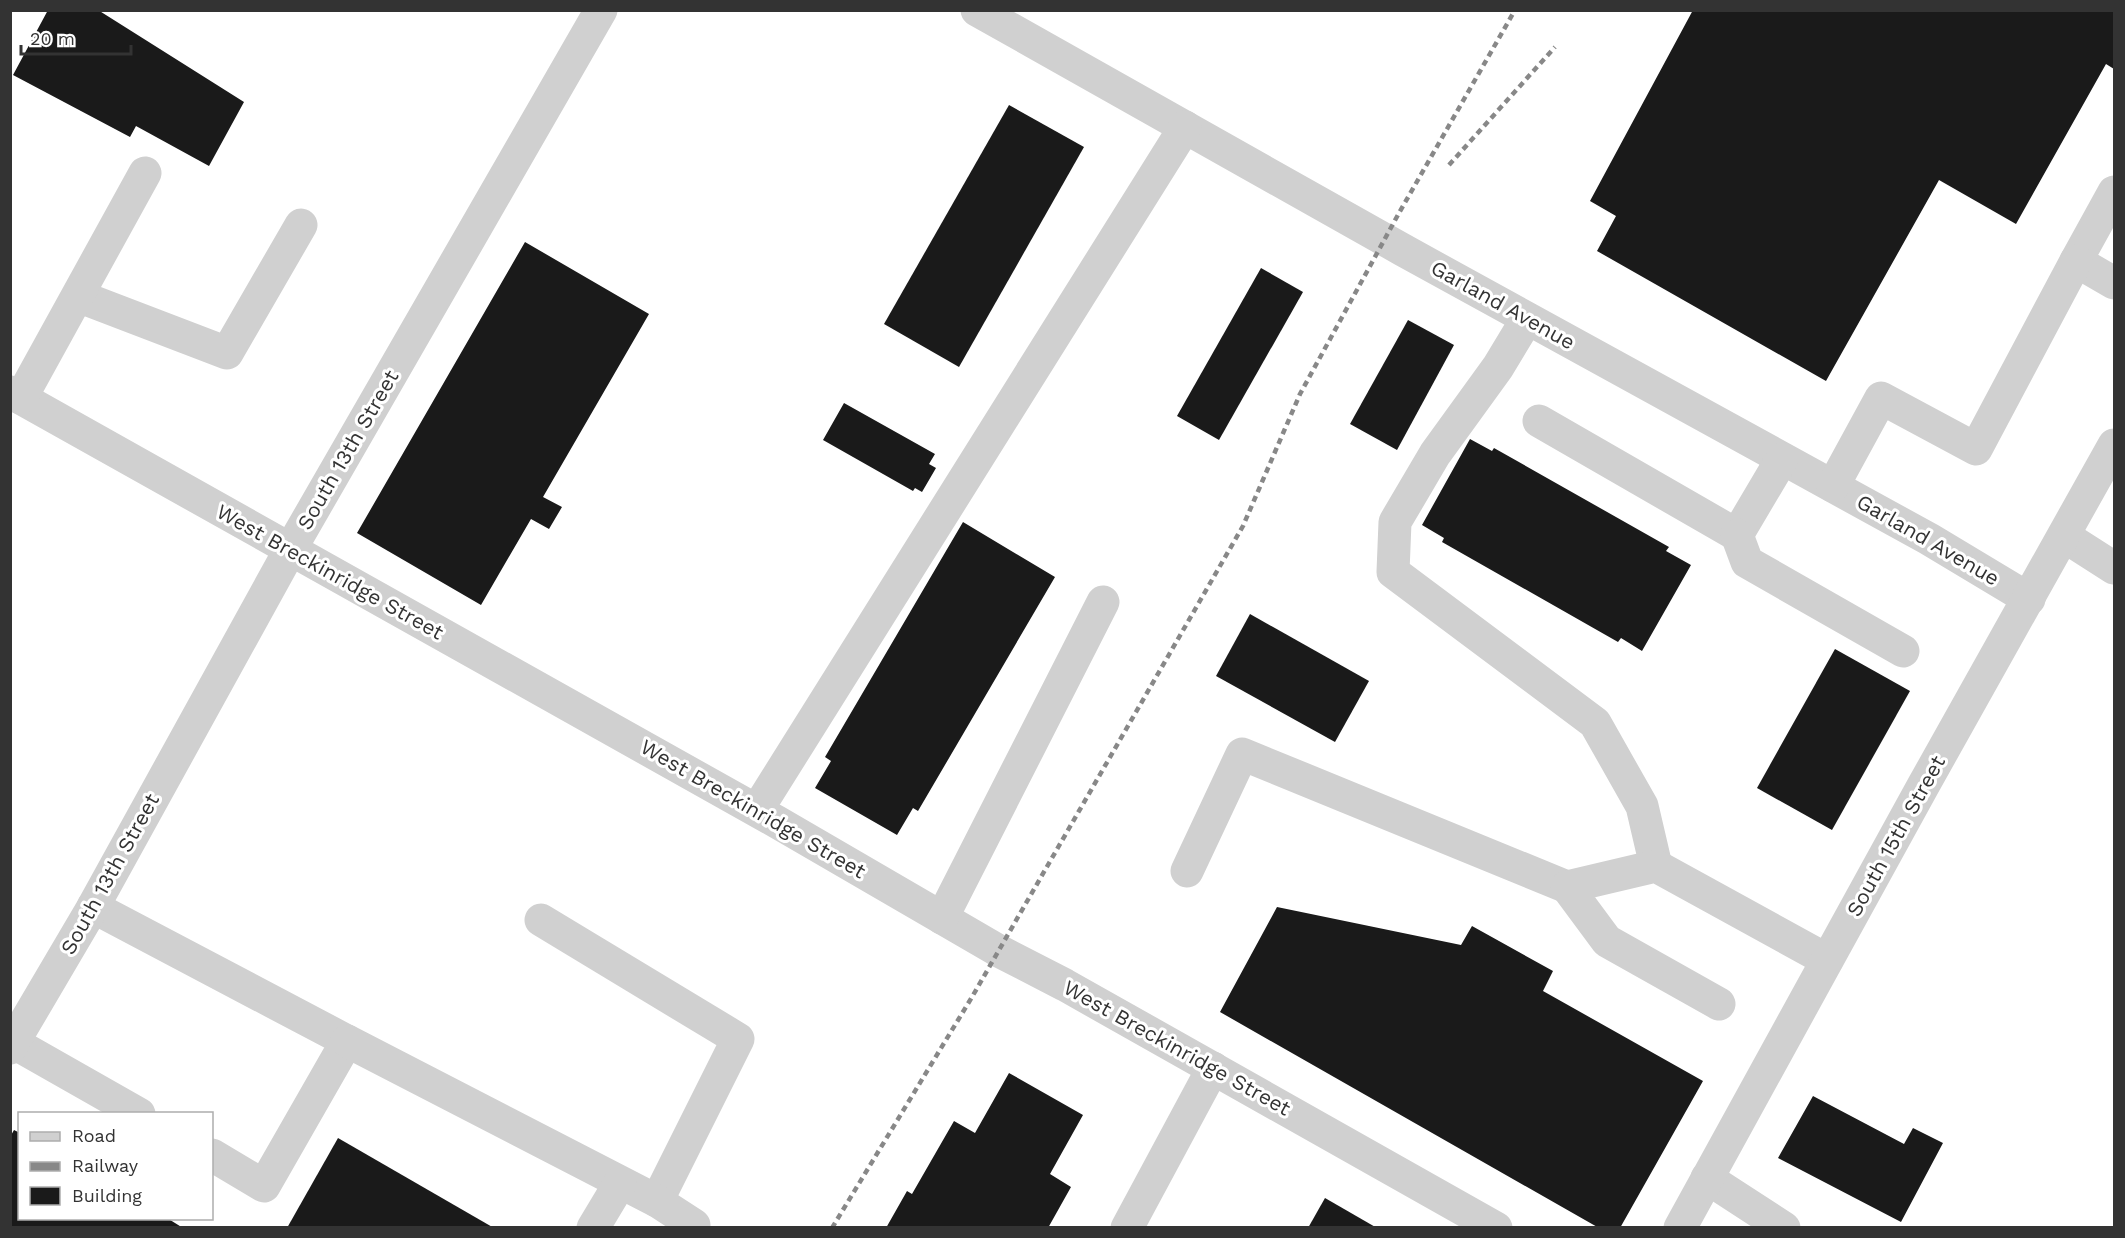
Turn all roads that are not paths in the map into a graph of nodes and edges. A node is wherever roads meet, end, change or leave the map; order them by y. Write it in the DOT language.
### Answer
graph roads {
  1 [pos="600,10"];
  2 [pos="977,10"];
  3 [pos="1185,127"];
  4 [pos="145,173"];
  5 [pos="2115,192"];
  6 [pos="300,225"];
  7 [pos="2076,261"];
  8 [pos="2115,283"];
  9 [pos="78,296"];
  10 [pos="1527,319"];
  11 [pos="16,395"];
  12 [pos="1539,421"];
  13 [pos="2115,445"];
  14 [pos="1782,459"];
  15 [pos="1833,486"];
  16 [pos="1737,535"];
  17 [pos="2064,536"];
  18 [pos="290,550"];
  19 [pos="2115,568"];
  20 [pos="2029,599"];
  21 [pos="1103,602"];
  22 [pos="1903,651"];
  23 [pos="757,810"];
  24 [pos="1656,866"];
  25 [pos="1187,871"];
  26 [pos="1567,887"];
  27 [pos="93,907"];
  28 [pos="942,918"];
  29 [pos="541,920"];
  30 [pos="1827,960"];
  31 [pos="1719,1004"];
  32 [pos="347,1041"];
  33 [pos="12,1045"];
  34 [pos="1213,1068"];
  35 [pos="137,1112"];
  36 [pos="213,1156"];
  37 [pos="1707,1178"];
  38 [pos="620,1183"];
  39 [pos="657,1202"];
  40 [pos="593,1227"];
  41 [pos="693,1227"];
  42 [pos="1127,1227"];
  43 [pos="1496,1227"];
  44 [pos="1680,1227"];
  45 [pos="1784,1227"];
  1 -- 18 [label="street, South 13th Street"];
  2 -- 3 [label="street, Garland Avenue"];
  3 -- 10 [label="street, Garland Avenue"];
  3 -- 23 [label="street"];
  4 -- 9 [label="street"];
  5 -- 7 [label="street"];
  6 -- 9 [label="street"];
  7 -- 8 [label="street"];
  7 -- 15 [label="street"];
  9 -- 11 [label="street"];
  10 -- 14 [label="street, Garland Avenue"];
  10 -- 24 [label="street"];
  11 -- 18 [label="street, West Breckinridge Street"];
  12 -- 16 [label="street"];
  13 -- 17 [label="street, South 15th Street"];
  14 -- 15 [label="street, Garland Avenue"];
  14 -- 16 [label="street"];
  15 -- 20 [label="street, Garland Avenue"];
  16 -- 22 [label="street"];
  17 -- 19 [label="street"];
  17 -- 20 [label="street, South 15th Street"];
  18 -- 23 [label="street, West Breckinridge Street"];
  18 -- 27 [label="street, South 13th Street"];
  20 -- 30 [label="street, South 15th Street"];
  21 -- 28 [label="street"];
  23 -- 28 [label="street, West Breckinridge Street"];
  24 -- 26 [label="street"];
  24 -- 30 [label="street"];
  25 -- 26 [label="street"];
  26 -- 31 [label="street"];
  27 -- 32 [label="street"];
  27 -- 33 [label="street, South 13th Street"];
  28 -- 34 [label="street, West Breckinridge Street"];
  29 -- 39 [label="street"];
  30 -- 37 [label="street, South 15th Street"];
  32 -- 36 [label="street"];
  32 -- 38 [label="street"];
  33 -- 35 [label="street"];
  34 -- 42 [label="street"];
  34 -- 43 [label="street, West Breckinridge Street"];
  37 -- 44 [label="street, South 15th Street"];
  37 -- 45 [label="street"];
  38 -- 39 [label="street"];
  38 -- 40 [label="street"];
  39 -- 41 [label="street"];
}
